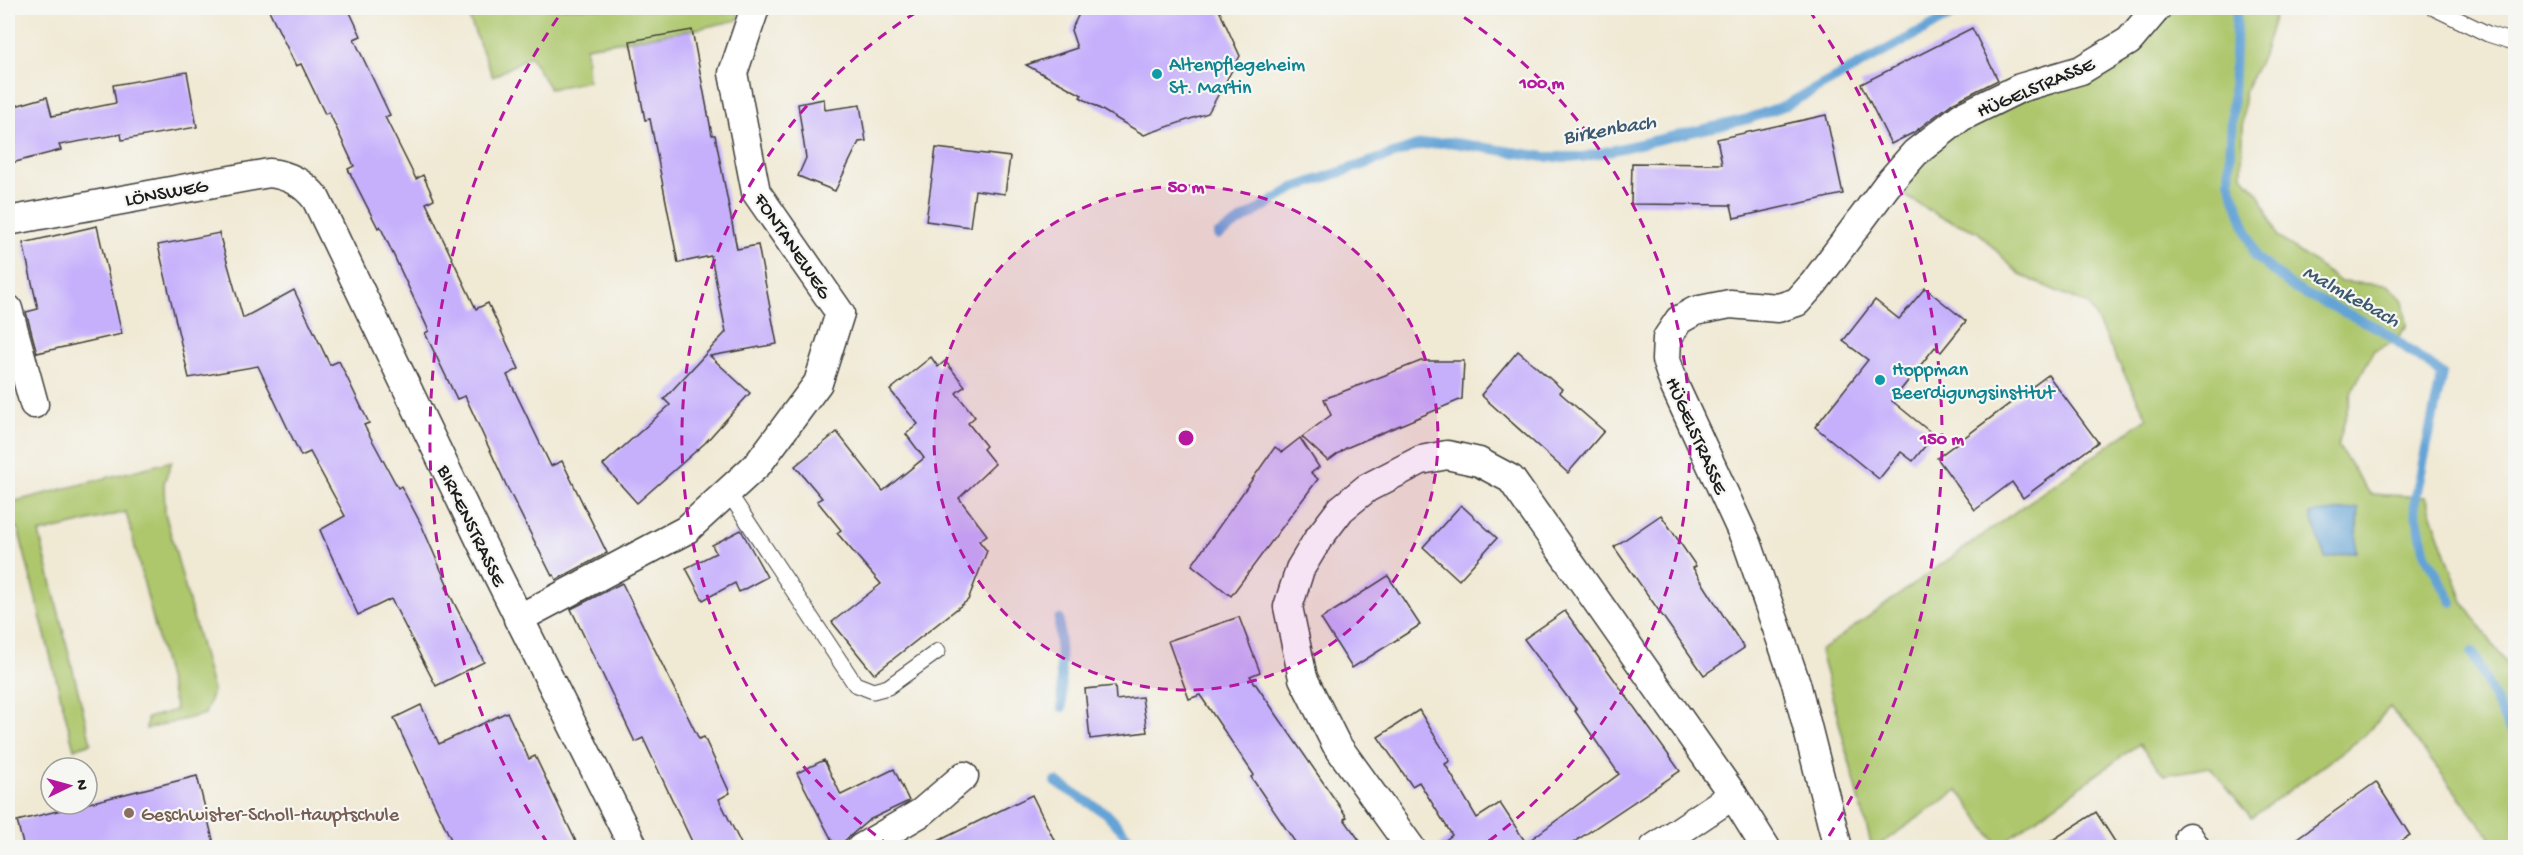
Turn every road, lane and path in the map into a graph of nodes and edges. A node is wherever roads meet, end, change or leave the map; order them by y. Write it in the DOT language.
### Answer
graph roads {
  1 [pos="755,8"];
  2 [pos="2157,8"];
  3 [pos="2434,8"];
  4 [pos="2516,43"];
  5 [pos="316,199"];
  6 [pos="8,218"];
  7 [pos="8,309"];
  8 [pos="34,404"];
  9 [pos="728,492"];
  10 [pos="518,619"];
  11 [pos="938,651"];
  12 [pos="964,776"];
  13 [pos="1733,795"];
  14 [pos="634,848"];
  15 [pos="861,848"];
  16 [pos="1411,848"];
  17 [pos="1654,848"];
  18 [pos="1766,848"];
  19 [pos="1838,848"];
  1 -- 9 [label="street, FONTANEWEG"];
  2 -- 19 [label="street, HÜGELSTRASSE"];
  3 -- 4 [label="lane"];
  5 -- 6 [label="street, LÖNSWEG"];
  5 -- 10 [label="street, BIRKENSTRASSE"];
  7 -- 8 [label="street"];
  9 -- 10 [label="street, FONTANEWEG"];
  9 -- 11 [label="lane"];
  10 -- 14 [label="street, BIRKENSTRASSE"];
  12 -- 15 [label="street"];
  13 -- 16 [label="street"];
  13 -- 17 [label="street"];
  13 -- 18 [label="street"];
}
